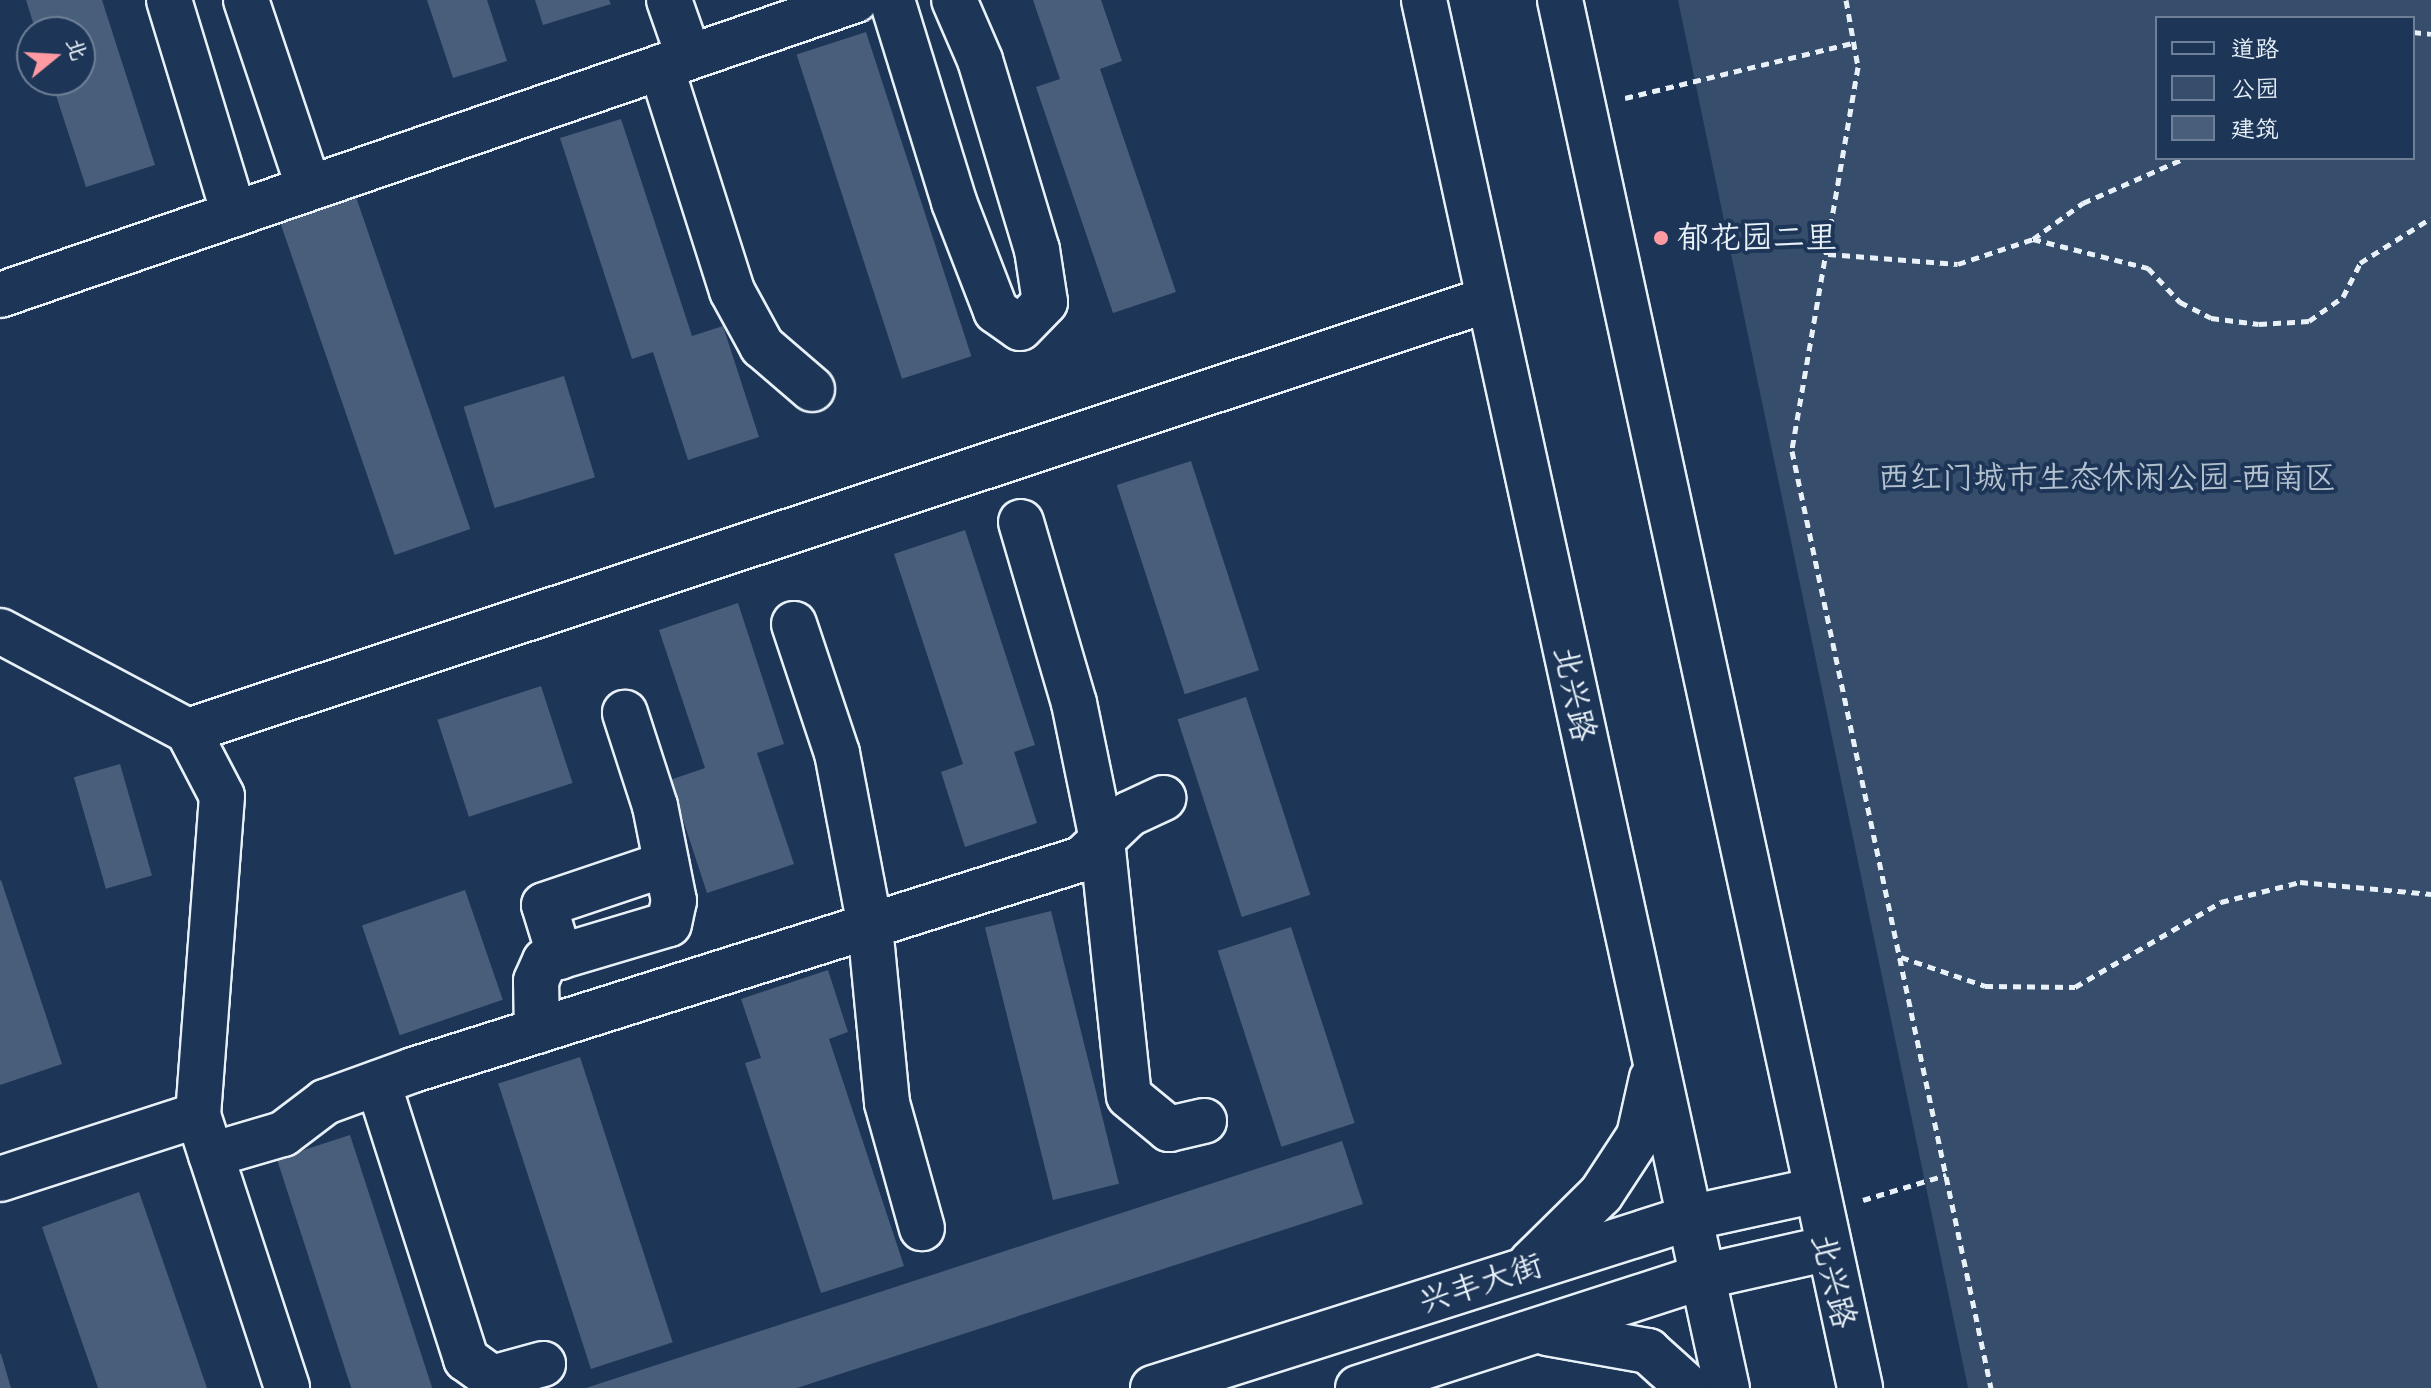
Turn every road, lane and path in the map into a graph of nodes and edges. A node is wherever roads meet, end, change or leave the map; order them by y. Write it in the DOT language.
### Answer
graph roads {
  1 [pos="169,0"];
  2 [pos="246,0"];
  3 [pos="669,0"];
  4 [pos="856,0"];
  5 [pos="892,0"];
  6 [pos="954,0"];
  7 [pos="1424,0"];
  8 [pos="1560,0"];
  9 [pos="1846,0"];
  10 [pos="1853,43"];
  11 [pos="675,62"];
  12 [pos="1585,108"];
  13 [pos="2180,160"];
  14 [pos="309,188"];
  15 [pos="234,214"];
  16 [pos="2431,218"];
  17 [pos="2033,239"];
  18 [pos="1828,254"];
  19 [pos="2,286"];
  20 [pos="1487,300"];
  21 [pos="812,389"];
  22 [pos="1021,522"];
  23 [pos="794,624"];
  24 [pos="0,631"];
  25 [pos="625,713"];
  26 [pos="188,731"];
  27 [pos="1164,798"];
  28 [pos="1102,840"];
  29 [pos="666,864"];
  30 [pos="2431,894"];
  31 [pos="870,926"];
  32 [pos="560,957"];
  33 [pos="1900,957"];
  34 [pos="537,1031"];
  35 [pos="1655,1064"];
  36 [pos="378,1083"];
  37 [pos="1204,1121"];
  38 [pos="205,1135"];
  39 [pos="1946,1175"];
  40 [pos="0,1179"];
  41 [pos="1689,1218"];
  42 [pos="1818,1219"];
  43 [pos="922,1228"];
  44 [pos="1521,1271"];
  45 [pos="1701,1277"];
  46 [pos="1533,1332"];
  47 [pos="543,1364"];
  48 [pos="287,1388"];
  49 [pos="1153,1388"];
  50 [pos="1358,1388"];
  51 [pos="1689,1388"];
  52 [pos="1727,1388"];
  53 [pos="1860,1388"];
  54 [pos="1991,1388"];
  1 -- 15 [label="main road"];
  2 -- 14 [label="main road"];
  3 -- 11 [label="main road"];
  4 -- 11 [label="main road"];
  5 -- 6 [label="main road"];
  7 -- 20 [label="main road, 北兴路"];
  8 -- 12 [label="main road, 北兴路"];
  9 -- 10 [label="path"];
  10 -- 12 [label="path"];
  10 -- 18 [label="path"];
  11 -- 14 [label="main road"];
  11 -- 21 [label="main road"];
  12 -- 42 [label="main road, 北兴路"];
  13 -- 17 [label="path"];
  14 -- 15 [label="main road"];
  15 -- 19 [label="main road"];
  16 -- 17 [label="path"];
  17 -- 18 [label="path"];
  18 -- 33 [label="path"];
  20 -- 26 [label="main road"];
  20 -- 35 [label="main road, 北兴路"];
  22 -- 28 [label="main road"];
  23 -- 31 [label="main road"];
  24 -- 26 [label="main road"];
  25 -- 29 [label="main road"];
  26 -- 38 [label="main road"];
  27 -- 28 [label="main road"];
  28 -- 31 [label="main road"];
  28 -- 37 [label="main road"];
  29 -- 32 [label="main road"];
  29 -- 32 [label="main road"];
  30 -- 33 [label="path"];
  31 -- 34 [label="main road"];
  31 -- 43 [label="main road"];
  32 -- 34 [label="main road"];
  33 -- 39 [label="path"];
  34 -- 36 [label="main road"];
  35 -- 41 [label="main road, 北兴路"];
  35 -- 44 [label="main road"];
  36 -- 38 [label="main road"];
  36 -- 47 [label="main road"];
  38 -- 40 [label="main road"];
  38 -- 48 [label="main road"];
  39 -- 42 [label="path"];
  39 -- 54 [label="path"];
  41 -- 42 [label="main road, 兴丰大街"];
  41 -- 44 [label="main road, 兴丰大街"];
  41 -- 45 [label="main road, 北兴路"];
  42 -- 45 [label="main road, 兴丰大街"];
  42 -- 53 [label="main road, 北兴路"];
  44 -- 49 [label="main road, 兴丰大街"];
  45 -- 46 [label="main road, 兴丰大街"];
  45 -- 52 [label="main road, 北兴路"];
  46 -- 50 [label="main road, 兴丰大街"];
  46 -- 51 [label="main road"];
}
